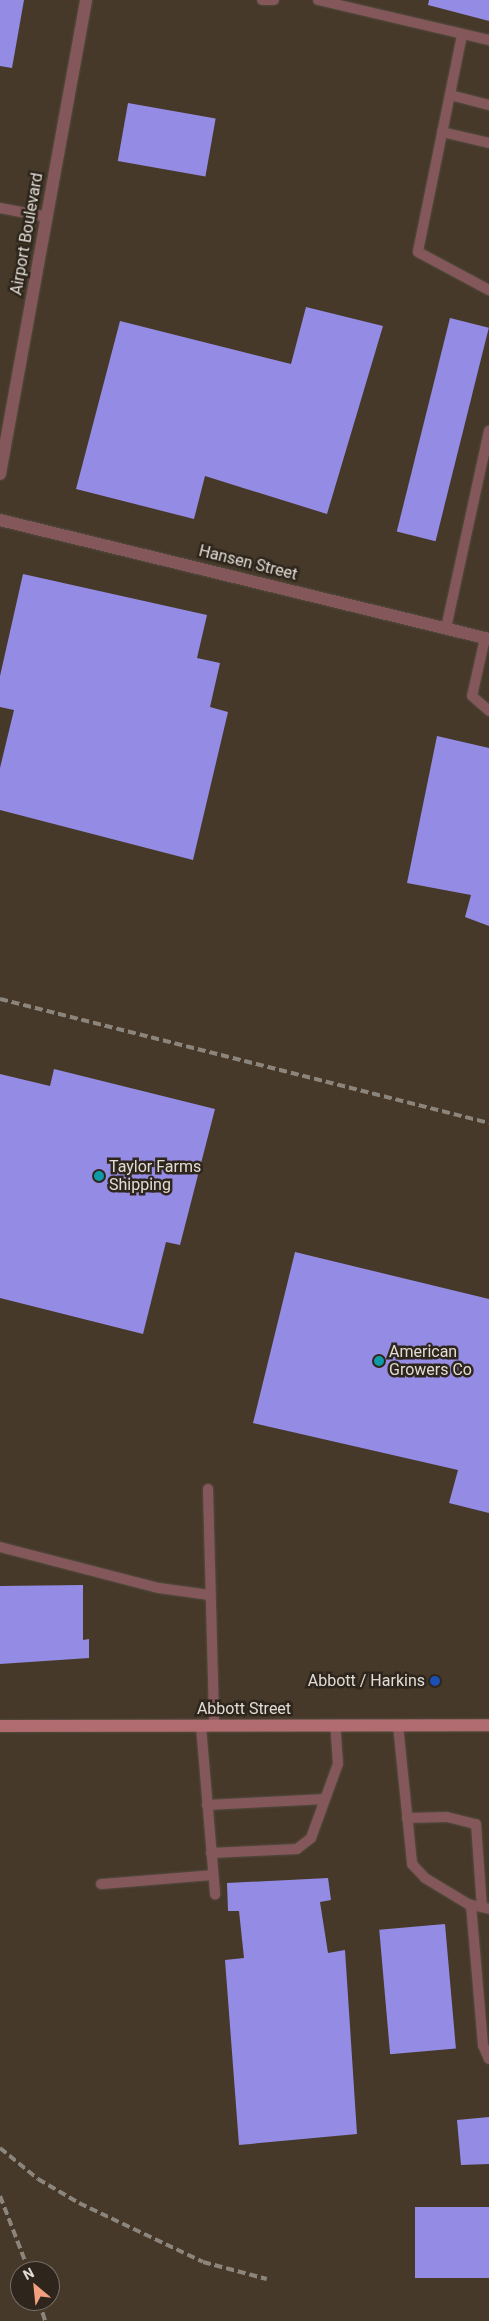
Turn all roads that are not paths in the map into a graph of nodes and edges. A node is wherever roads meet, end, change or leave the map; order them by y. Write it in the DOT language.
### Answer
graph roads {
  1 [pos="86,0"];
  2 [pos="262,0"];
  3 [pos="274,0"];
  4 [pos="318,0"];
  5 [pos="462,35"];
  6 [pos="489,40"];
  7 [pos="450,95"];
  8 [pos="489,105"];
  9 [pos="442,132"];
  10 [pos="489,143"];
  11 [pos="0,208"];
  12 [pos="47,217"];
  13 [pos="489,290"];
  14 [pos="489,431"];
  15 [pos="0,474"];
  16 [pos="0,520"];
  17 [pos="446,628"];
  18 [pos="487,638"];
  19 [pos="489,711"];
  20 [pos="208,1489"];
  21 [pos="0,1547"];
  22 [pos="210,1595"];
  23 [pos="489,1724"];
  24 [pos="336,1725"];
  25 [pos="398,1725"];
  26 [pos="0,1726"];
  27 [pos="207,1726"];
  28 [pos="325,1799"];
  29 [pos="207,1806"];
  30 [pos="407,1818"];
  31 [pos="211,1853"];
  32 [pos="213,1875"];
  33 [pos="101,1884"];
  34 [pos="215,1894"];
  35 [pos="471,1905"];
  36 [pos="486,1908"];
  37 [pos="489,2059"];
  1 -- 12 [label="street, Airport Boulevard"];
  2 -- 3 [label="lane"];
  4 -- 5 [label="lane"];
  5 -- 6 [label="lane"];
  5 -- 7 [label="lane"];
  7 -- 8 [label="lane"];
  7 -- 9 [label="lane"];
  9 -- 10 [label="lane"];
  9 -- 13 [label="lane"];
  11 -- 12 [label="lane"];
  12 -- 15 [label="street, Airport Boulevard"];
  14 -- 17 [label="lane"];
  16 -- 17 [label="street, Hansen Street"];
  17 -- 18 [label="street, Hansen Street"];
  18 -- 19 [label="lane"];
  20 -- 22 [label="lane"];
  21 -- 22 [label="lane"];
  22 -- 27 [label="lane"];
  23 -- 25 [label="main road, Abbott Street"];
  24 -- 25 [label="main road, Abbott Street"];
  24 -- 27 [label="main road, Abbott Street"];
  24 -- 28 [label="lane"];
  25 -- 30 [label="lane"];
  26 -- 27 [label="main road, Abbott Street"];
  27 -- 29 [label="lane"];
  28 -- 29 [label="lane"];
  28 -- 31 [label="lane"];
  29 -- 31 [label="lane"];
  30 -- 35 [label="lane"];
  30 -- 36 [label="lane"];
  31 -- 32 [label="lane"];
  32 -- 33 [label="lane"];
  32 -- 34 [label="lane"];
  35 -- 36 [label="lane"];
  35 -- 37 [label="lane"];
}
